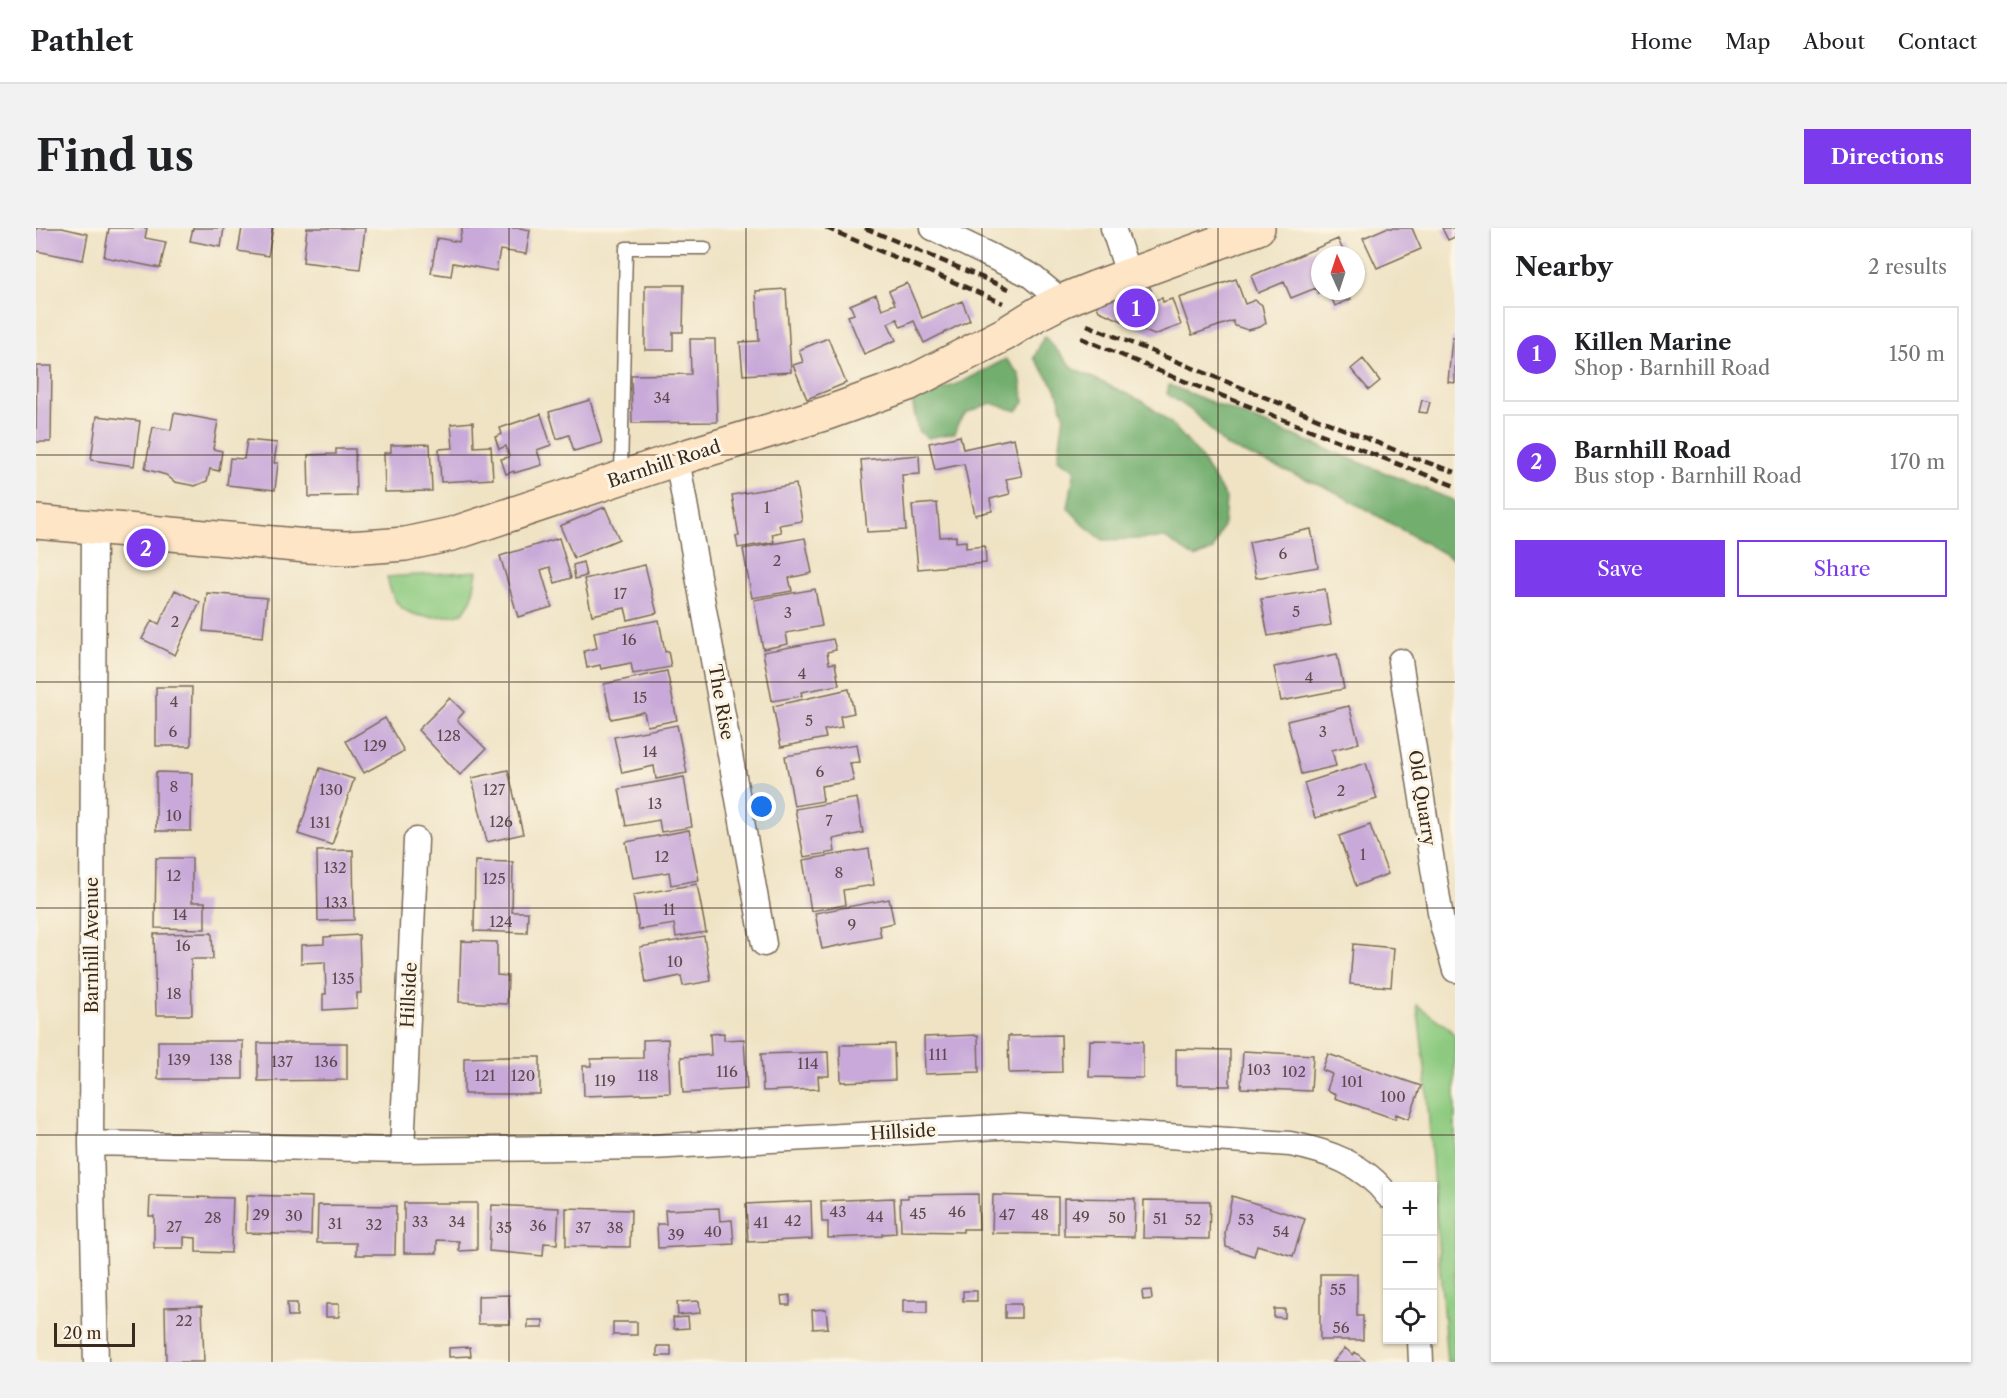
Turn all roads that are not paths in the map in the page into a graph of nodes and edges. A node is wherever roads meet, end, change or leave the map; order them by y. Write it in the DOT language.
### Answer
graph roads {
  1 [pos="933,228"];
  2 [pos="1113,228"];
  3 [pos="1258,228"];
  4 [pos="705,248"];
  5 [pos="1129,276"];
  6 [pos="1062,301"];
  7 [pos="677,459"];
  8 [pos="621,478"];
  9 [pos="36,522"];
  10 [pos="94,527"];
  11 [pos="1400,661"];
  12 [pos="416,840"];
  13 [pos="764,944"];
  14 [pos="1455,970"];
  15 [pos="91,1143"];
  16 [pos="402,1150"];
  17 [pos="1383,1191"];
  18 [pos="1420,1344"];
  19 [pos="96,1362"];
  20 [pos="1421,1362"];
  1 -- 6 [label="street"];
  2 -- 5 [label="street"];
  3 -- 5 [label="main road, Barnhill Road"];
  4 -- 8 [label="lane"];
  5 -- 6 [label="main road, Barnhill Road"];
  6 -- 7 [label="main road, Barnhill Road"];
  7 -- 8 [label="main road, Barnhill Road"];
  7 -- 13 [label="street, The Rise"];
  8 -- 10 [label="main road, Barnhill Road"];
  9 -- 10 [label="main road, Barnhill Road"];
  10 -- 15 [label="street, Barnhill Avenue"];
  11 -- 14 [label="street, Old Quarry"];
  12 -- 16 [label="street, Hillside"];
  15 -- 16 [label="street, Hillside"];
  15 -- 19 [label="street, Barnhill Avenue"];
  16 -- 17 [label="street, Hillside"];
  18 -- 20 [label="street"];
}
